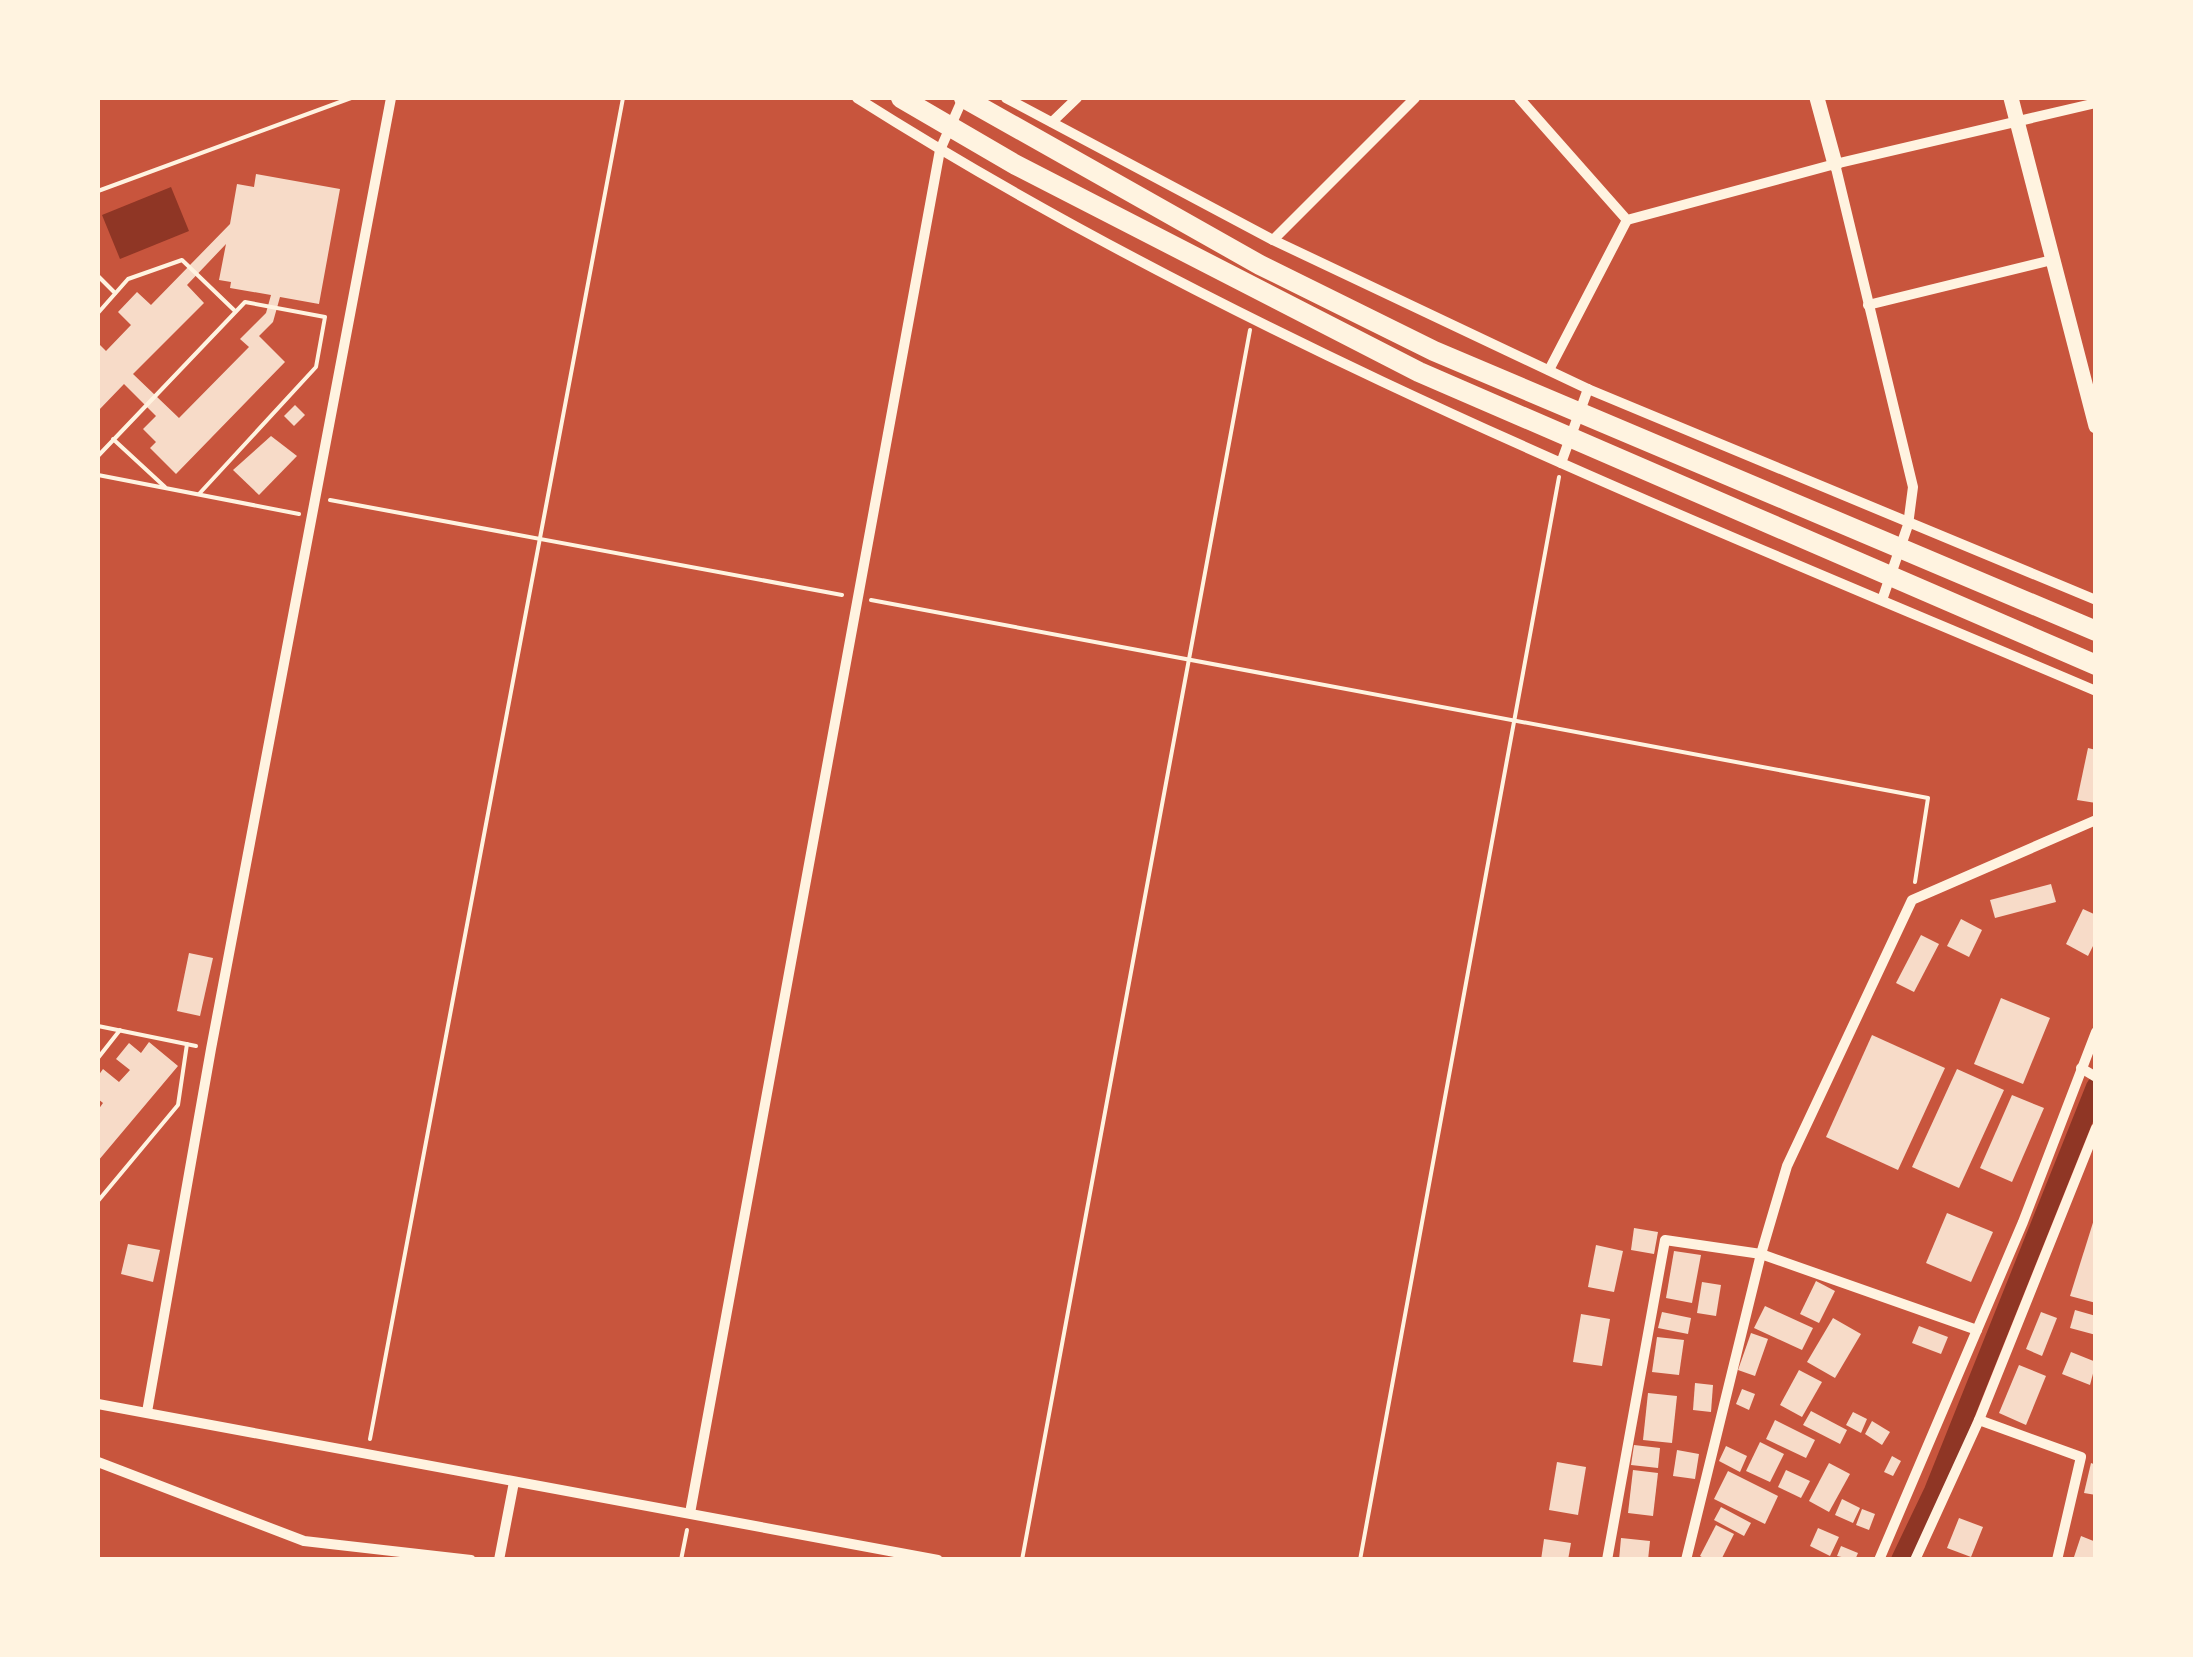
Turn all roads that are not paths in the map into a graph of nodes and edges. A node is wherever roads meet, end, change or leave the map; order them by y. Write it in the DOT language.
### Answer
graph roads {
  1 [pos="391,98"];
  2 [pos="857,98"];
  3 [pos="902,98"];
  4 [pos="963,98"];
  5 [pos="1006,98"];
  6 [pos="1077,98"];
  7 [pos="1415,98"];
  8 [pos="1519,98"];
  9 [pos="1817,98"];
  10 [pos="2011,98"];
  11 [pos="2096,103"];
  12 [pos="1052,122"];
  13 [pos="2018,122"];
  14 [pos="940,150"];
  15 [pos="1834,164"];
  16 [pos="1627,220"];
  17 [pos="1274,240"];
  18 [pos="2052,260"];
  19 [pos="1868,305"];
  20 [pos="1549,370"];
  21 [pos="1588,389"];
  22 [pos="2096,426"];
  23 [pos="1561,463"];
  24 [pos="1908,524"];
  25 [pos="1882,600"];
  26 [pos="2096,600"];
  27 [pos="2096,631"];
  28 [pos="2096,664"];
  29 [pos="2096,691"];
  30 [pos="2096,820"];
  31 [pos="2096,1032"];
  32 [pos="2080,1068"];
  33 [pos="2096,1076"];
  34 [pos="2096,1128"];
  35 [pos="1761,1254"];
  36 [pos="1977,1330"];
  37 [pos="98,1404"];
  38 [pos="147,1412"];
  39 [pos="1979,1420"];
  40 [pos="98,1462"];
  41 [pos="514,1482"];
  42 [pos="690,1513"];
  43 [pos="471,1560"];
  44 [pos="499,1560"];
  45 [pos="938,1560"];
  46 [pos="1607,1560"];
  47 [pos="1686,1560"];
  48 [pos="1880,1560"];
  49 [pos="1915,1560"];
  50 [pos="2057,1560"];
  1 -- 38 [label="street"];
  2 -- 14 [label="street"];
  3 -- 28 [label="highway"];
  4 -- 14 [label="street"];
  4 -- 27 [label="highway"];
  5 -- 12 [label="street"];
  6 -- 12 [label="street"];
  7 -- 17 [label="street"];
  8 -- 16 [label="street"];
  9 -- 15 [label="street"];
  10 -- 13 [label="street"];
  11 -- 13 [label="street"];
  12 -- 17 [label="street"];
  13 -- 15 [label="street"];
  13 -- 18 [label="street"];
  14 -- 23 [label="street"];
  14 -- 42 [label="street"];
  15 -- 16 [label="street"];
  15 -- 19 [label="street"];
  16 -- 20 [label="street"];
  17 -- 20 [label="street"];
  18 -- 19 [label="street"];
  18 -- 22 [label="street"];
  19 -- 24 [label="street"];
  20 -- 21 [label="street"];
  21 -- 23 [label="street"];
  21 -- 24 [label="street"];
  23 -- 25 [label="street"];
  24 -- 25 [label="street"];
  24 -- 26 [label="street"];
  25 -- 29 [label="street"];
  30 -- 35 [label="street"];
  31 -- 32 [label="street"];
  32 -- 33 [label="street"];
  32 -- 36 [label="street"];
  34 -- 39 [label="street"];
  35 -- 36 [label="street"];
  35 -- 46 [label="street"];
  35 -- 47 [label="street"];
  36 -- 48 [label="street"];
  37 -- 38 [label="street"];
  38 -- 41 [label="street"];
  39 -- 49 [label="street"];
  39 -- 50 [label="street"];
  40 -- 43 [label="street"];
  41 -- 42 [label="street"];
  41 -- 44 [label="street"];
  42 -- 45 [label="street"];
}
